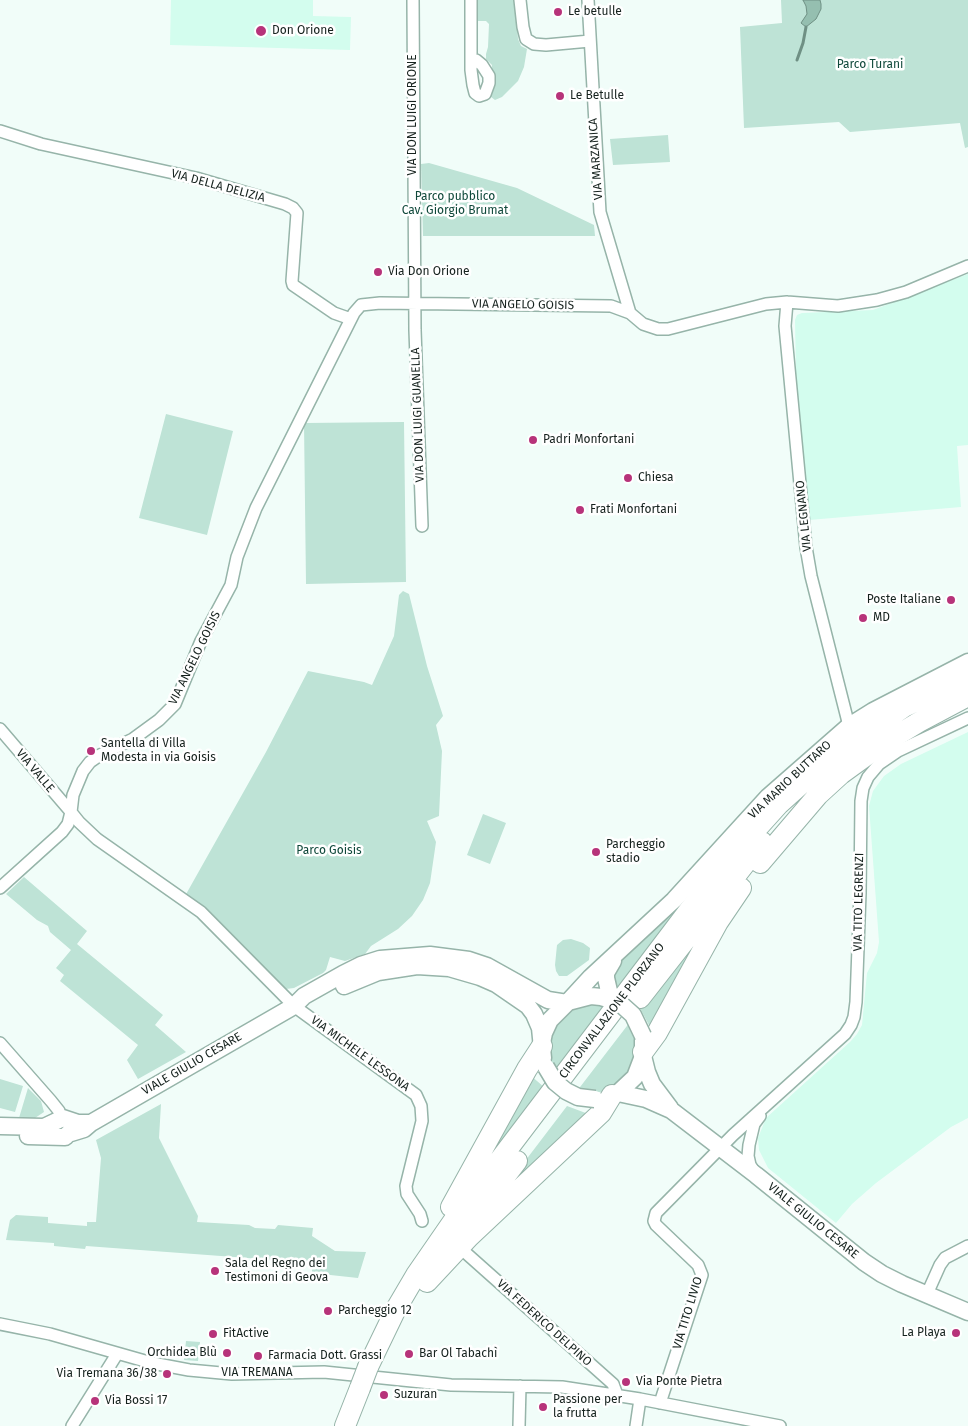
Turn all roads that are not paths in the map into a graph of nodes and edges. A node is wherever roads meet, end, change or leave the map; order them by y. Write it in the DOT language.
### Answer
graph roads {
  1 [pos="413,0"];
  2 [pos="471,0"];
  3 [pos="520,0"];
  4 [pos="588,0"];
  5 [pos="590,41"];
  6 [pos="472,60"];
  7 [pos="0,130"];
  8 [pos="968,266"];
  9 [pos="787,302"];
  10 [pos="414,303"];
  11 [pos="630,313"];
  12 [pos="351,319"];
  13 [pos="422,526"];
  14 [pos="968,662"];
  15 [pos="968,676"];
  16 [pos="968,686"];
  17 [pos="968,696"];
  18 [pos="968,718"];
  19 [pos="849,726"];
  20 [pos="0,729"];
  21 [pos="71,812"];
  22 [pos="0,888"];
  23 [pos="617,954"];
  24 [pos="615,1001"];
  25 [pos="567,1002"];
  26 [pos="294,1006"];
  27 [pos="0,1043"];
  28 [pos="542,1044"];
  29 [pos="643,1048"];
  30 [pos="609,1096"];
  31 [pos="765,1108"];
  32 [pos="671,1110"];
  33 [pos="0,1126"];
  34 [pos="63,1126"];
  35 [pos="0,1135"];
  36 [pos="720,1148"];
  37 [pos="756,1175"];
  38 [pos="422,1221"];
  39 [pos="968,1246"];
  40 [pos="466,1254"];
  41 [pos="421,1279"];
  42 [pos="927,1294"];
  43 [pos="968,1312"];
  44 [pos="0,1324"];
  45 [pos="117,1354"];
  46 [pos="520,1386"];
  47 [pos="366,1388"];
  48 [pos="617,1395"];
  49 [pos="640,1398"];
  50 [pos="660,1402"];
  51 [pos="72,1426"];
  52 [pos="345,1426"];
  53 [pos="356,1426"];
  54 [pos="519,1426"];
  55 [pos="636,1426"];
  56 [pos="780,1426"];
  1 -- 10 [label="street, VIA DON LUIGI ORIONE"];
  2 -- 6 [label="street"];
  3 -- 5 [label="street"];
  4 -- 5 [label="street, VIA MARZANICA"];
  5 -- 11 [label="street, VIA MARZANICA"];
  7 -- 12 [label="street, VIA DELLA DELIZIA"];
  8 -- 9 [label="street, VIA ANGELO GOISIS"];
  9 -- 11 [label="street, VIA ANGELO GOISIS"];
  9 -- 19 [label="street, VIA LEGNANO"];
  10 -- 11 [label="street, VIA ANGELO GOISIS"];
  10 -- 12 [label="street, VIA ANGELO GOISIS"];
  10 -- 13 [label="street, VIA DON LUIGI GUANELLA"];
  12 -- 21 [label="street, VIA ANGELO GOISIS"];
  14 -- 19 [label="street, VIA MARIO BUTTARO"];
  15 -- 41 [label="highway, CIRCONVALLAZIONE PLORZANO"];
  16 -- 41 [label="highway, CIRCONVALLAZIONE PLORZANO"];
  17 -- 29 [label="highway"];
  18 -- 31 [label="street, VIA TITO LEGRENZI"];
  19 -- 23 [label="street, VIA MARIO BUTTARO"];
  20 -- 21 [label="street, VIA VALLE"];
  21 -- 22 [label="street, VIA ANGELO GOISIS"];
  21 -- 26 [label="street"];
  23 -- 24 [label="street, VIA MARIO BUTTARO"];
  23 -- 25 [label="street, VIA MARIO BUTTARO"];
  24 -- 25 [label="street, VIALE GIULIO CESARE"];
  24 -- 29 [label="street, VIALE GIULIO CESARE, bridge"];
  25 -- 26 [label="street, VIALE GIULIO CESARE"];
  25 -- 28 [label="street"];
  26 -- 28 [label="street, VIALE GIULIO CESARE"];
  26 -- 34 [label="street, VIALE GIULIO CESARE"];
  26 -- 38 [label="street, VIA MICHELE LESSONA"];
  27 -- 34 [label="street"];
  28 -- 30 [label="street, VIALE GIULIO CESARE, bridge"];
  28 -- 41 [label="highway"];
  29 -- 30 [label="street"];
  29 -- 32 [label="street, VIALE GIULIO CESARE"];
  30 -- 32 [label="street, VIALE GIULIO CESARE"];
  30 -- 41 [label="highway"];
  31 -- 36 [label="street, VIA TITO LEGRENZI"];
  31 -- 37 [label="street, VIA TITO LEGRENZI"];
  32 -- 36 [label="street, VIALE GIULIO CESARE"];
  33 -- 34 [label="street, VIALE GIULIO CESARE"];
  34 -- 35 [label="street, VIALE GIULIO CESARE"];
  36 -- 37 [label="street, VIALE GIULIO CESARE"];
  36 -- 50 [label="street, VIA TITO LIVIO"];
  37 -- 42 [label="street, VIALE GIULIO CESARE"];
  39 -- 42 [label="street"];
  40 -- 48 [label="street, VIA FEDERICO DELPINO"];
  41 -- 47 [label="highway, CIRCONVALLAZIONE PLORZANO"];
  42 -- 43 [label="street, VIALE GIULIO CESARE"];
  44 -- 45 [label="street, VIA TREMANA"];
  45 -- 46 [label="street, VIA TREMANA"];
  45 -- 51 [label="street"];
  46 -- 48 [label="street"];
  46 -- 54 [label="street"];
  47 -- 52 [label="highway, CIRCONVALLAZIONE PLORZANO"];
  47 -- 53 [label="highway, CIRCONVALLAZIONE PLORZANO"];
  48 -- 49 [label="street"];
  49 -- 50 [label="street"];
  49 -- 55 [label="street"];
  50 -- 56 [label="street"];
}
